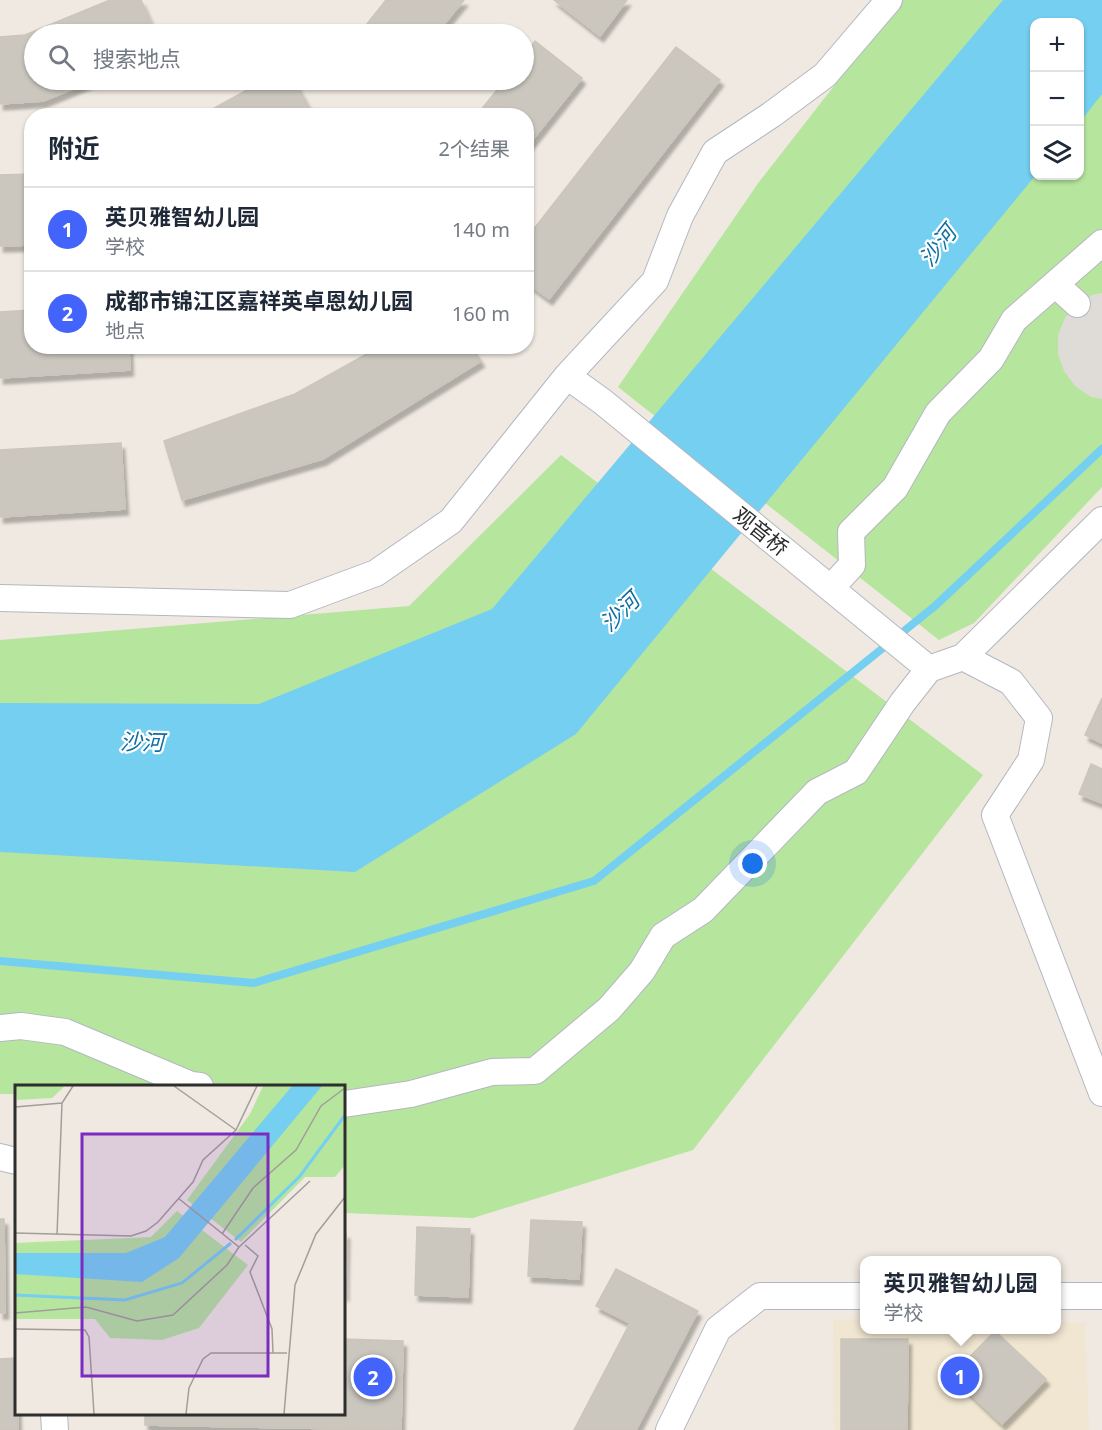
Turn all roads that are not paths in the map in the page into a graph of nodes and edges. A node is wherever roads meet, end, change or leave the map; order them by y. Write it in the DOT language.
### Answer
graph roads {
  1 [pos="889,0"];
  2 [pos="1102,243"];
  3 [pos="1055,284"];
  4 [pos="1077,304"];
  5 [pos="567,376"];
  6 [pos="1102,520"];
  7 [pos="831,588"];
  8 [pos="0,598"];
  9 [pos="963,657"];
  10 [pos="924,664"];
  11 [pos="0,1028"];
  12 [pos="191,1085"];
  13 [pos="1102,1093"];
  14 [pos="345,1104"];
  15 [pos="0,1157"];
  16 [pos="15,1161"];
  17 [pos="860,1296"];
  18 [pos="1061,1296"];
  19 [pos="1102,1296"];
  20 [pos="54,1415"];
  21 [pos="55,1430"];
  22 [pos="669,1430"];
  1 -- 5 [label="street"];
  2 -- 3 [label="street"];
  3 -- 4 [label="street"];
  3 -- 7 [label="street"];
  5 -- 7 [label="street, 观音桥"];
  5 -- 8 [label="street"];
  6 -- 9 [label="street"];
  7 -- 10 [label="street, 观音桥"];
  9 -- 10 [label="street"];
  9 -- 13 [label="street"];
  10 -- 14 [label="street"];
  11 -- 12 [label="street"];
  15 -- 16 [label="street"];
  17 -- 22 [label="street"];
  18 -- 19 [label="street"];
  20 -- 21 [label="street"];
}
